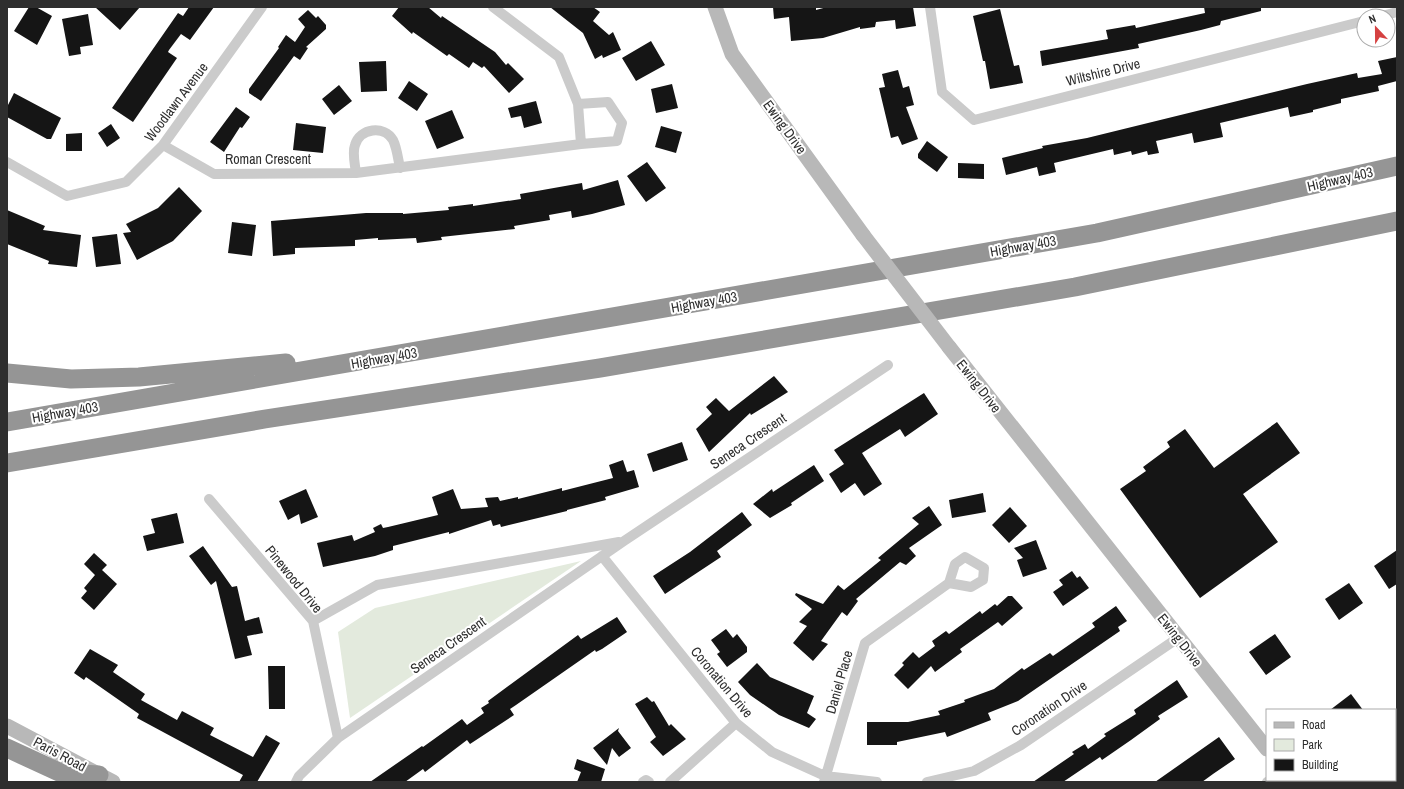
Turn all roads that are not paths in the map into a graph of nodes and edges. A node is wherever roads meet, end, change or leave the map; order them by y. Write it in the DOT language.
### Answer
graph roads {
  1 [pos="262,7"];
  2 [pos="493,7"];
  3 [pos="715,7"];
  4 [pos="930,7"];
  5 [pos="1356,23"];
  6 [pos="578,104"];
  7 [pos="581,144"];
  8 [pos="163,145"];
  9 [pos="7,162"];
  10 [pos="1397,166"];
  11 [pos="400,168"];
  12 [pos="356,173"];
  13 [pos="1397,221"];
  14 [pos="353,363"];
  15 [pos="888,365"];
  16 [pos="7,373"];
  17 [pos="7,422"];
  18 [pos="7,463"];
  19 [pos="210,499"];
  20 [pos="624,541"];
  21 [pos="602,556"];
  22 [pos="949,583"];
  23 [pos="313,621"];
  24 [pos="1178,638"];
  25 [pos="736,723"];
  26 [pos="7,726"];
  27 [pos="338,738"];
  28 [pos="7,748"];
  29 [pos="1266,748"];
  30 [pos="106,778"];
  31 [pos="824,779"];
  32 [pos="296,782"];
  33 [pos="643,782"];
  34 [pos="650,782"];
  35 [pos="670,782"];
  36 [pos="877,782"];
  37 [pos="928,782"];
  1 -- 8 [label="street, Woodlawn Avenue"];
  2 -- 6 [label="street"];
  3 -- 24 [label="street, Ewing Drive, bridge"];
  4 -- 5 [label="street, Wiltshire Drive"];
  6 -- 7 [label="street"];
  6 -- 7 [label="street, Roman Crescent"];
  7 -- 11 [label="street, Roman Crescent"];
  8 -- 9 [label="street, Woodlawn Avenue"];
  8 -- 12 [label="street, Roman Crescent"];
  10 -- 14 [label="highway, Highway 403"];
  11 -- 12 [label="street, Roman Crescent"];
  11 -- 12 [label="street"];
  13 -- 18 [label="highway"];
  14 -- 16 [label="highway"];
  14 -- 17 [label="highway, Highway 403"];
  15 -- 20 [label="street, Seneca Crescent"];
  19 -- 23 [label="street, Pinewood Drive"];
  20 -- 21 [label="street, Seneca Crescent"];
  20 -- 23 [label="street, Seneca Crescent"];
  21 -- 25 [label="street, Coronation Drive"];
  21 -- 27 [label="street, Seneca Crescent"];
  22 -- 31 [label="street, Daniel Place"];
  23 -- 27 [label="street, Pinewood Drive"];
  24 -- 29 [label="street, Ewing Drive"];
  24 -- 37 [label="street, Coronation Drive"];
  25 -- 31 [label="street, Coronation Drive"];
  25 -- 35 [label="street"];
  26 -- 30 [label="street, Paris Road"];
  27 -- 32 [label="street, Seneca Crescent"];
  28 -- 30 [label="highway"];
  31 -- 36 [label="street, Coronation Drive"];
  33 -- 34 [label="street"];
}
